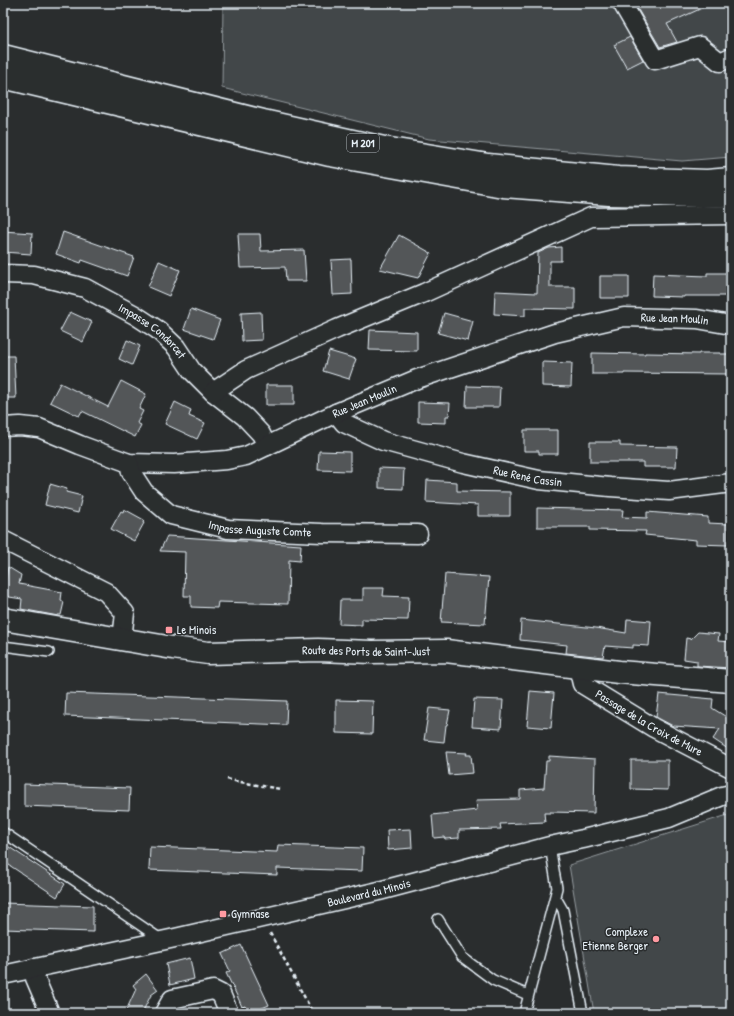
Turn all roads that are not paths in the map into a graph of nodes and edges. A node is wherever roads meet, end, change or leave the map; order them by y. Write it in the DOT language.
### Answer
graph roads {
  1 [pos="622,3"];
  2 [pos="3,56"];
  3 [pos="731,57"];
  4 [pos="3,77"];
  5 [pos="731,179"];
  6 [pos="731,195"];
  7 [pos="731,215"];
  8 [pos="3,274"];
  9 [pos="731,326"];
  10 [pos="213,392"];
  11 [pos="336,412"];
  12 [pos="3,428"];
  13 [pos="267,446"];
  14 [pos="129,463"];
  15 [pos="731,483"];
  16 [pos="418,534"];
  17 [pos="3,540"];
  18 [pos="3,619"];
  19 [pos="122,639"];
  20 [pos="3,646"];
  21 [pos="49,652"];
  22 [pos="578,667"];
  23 [pos="731,681"];
  24 [pos="731,768"];
  25 [pos="731,794"];
  26 [pos="3,832"];
  27 [pos="550,846"];
  28 [pos="555,896"];
  29 [pos="438,919"];
  30 [pos="163,940"];
  31 [pos="33,968"];
  32 [pos="3,975"];
  33 [pos="528,995"];
  34 [pos="50,1013"];
  35 [pos="164,1013"];
  36 [pos="229,1013"];
  37 [pos="524,1013"];
  38 [pos="583,1013"];
  1 -- 3 [label="street"];
  2 -- 5 [label="main road, M 201"];
  4 -- 6 [label="main road, M 201"];
  7 -- 10 [label="street"];
  8 -- 10 [label="street, Impasse Condorcet"];
  9 -- 11 [label="street, Rue Jean Moulin"];
  10 -- 13 [label="street, Impasse Condorcet"];
  11 -- 13 [label="street, Rue Jean Moulin"];
  11 -- 15 [label="street, Rue René Cassin"];
  12 -- 14 [label="street, Rue Jean Moulin"];
  13 -- 14 [label="street, Rue Jean Moulin"];
  14 -- 16 [label="street, Impasse Auguste Comte"];
  17 -- 19 [label="street"];
  18 -- 19 [label="main road, Route des Ports de Saint-Just"];
  19 -- 22 [label="main road, Route des Ports de Saint-Just"];
  20 -- 21 [label="lane"];
  22 -- 23 [label="main road, Route des Ports de Saint-Just"];
  22 -- 24 [label="street, Passage de la Croix de Mure"];
  25 -- 27 [label="street, Boulevard du Minois"];
  26 -- 30 [label="lane"];
  27 -- 28 [label="lane"];
  27 -- 30 [label="street, Boulevard du Minois"];
  28 -- 33 [label="lane"];
  28 -- 38 [label="lane"];
  29 -- 33 [label="lane"];
  30 -- 31 [label="street, Boulevard du Minois"];
  31 -- 32 [label="street, Boulevard du Minois"];
  31 -- 34 [label="street"];
  33 -- 37 [label="lane"];
  35 -- 36 [label="street"];
}
